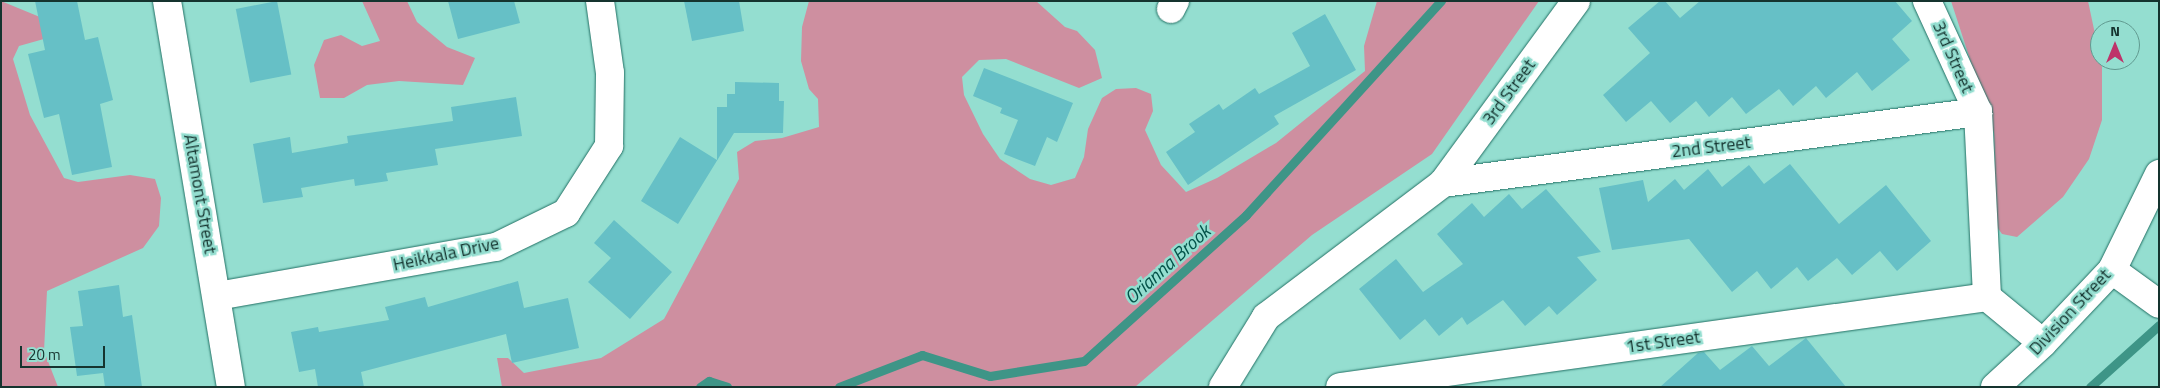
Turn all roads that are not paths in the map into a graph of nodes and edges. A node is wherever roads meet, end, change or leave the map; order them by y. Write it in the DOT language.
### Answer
graph roads {
  1 [pos="167,1"];
  2 [pos="600,1"];
  3 [pos="1576,1"];
  4 [pos="1927,1"];
  5 [pos="1978,112"];
  6 [pos="2159,174"];
  7 [pos="1443,183"];
  8 [pos="2112,270"];
  9 [pos="217,296"];
  10 [pos="1987,297"];
  11 [pos="2159,304"];
  12 [pos="2043,343"];
  13 [pos="231,387"];
  14 [pos="1224,387"];
  15 [pos="1340,387"];
  16 [pos="1996,387"];
  1 -- 9 [label="street, Altamont Street"];
  2 -- 9 [label="street, Heikkala Drive"];
  3 -- 7 [label="street, 3rd Street"];
  4 -- 5 [label="street, 3rd Street"];
  5 -- 7 [label="street, 2nd Street"];
  5 -- 10 [label="street"];
  6 -- 8 [label="street, Division Street"];
  7 -- 14 [label="street"];
  8 -- 11 [label="street"];
  8 -- 12 [label="street, Division Street"];
  9 -- 13 [label="street, Altamont Street"];
  10 -- 12 [label="street"];
  10 -- 15 [label="street, 1st Street"];
  12 -- 16 [label="street, Division Street"];
}
